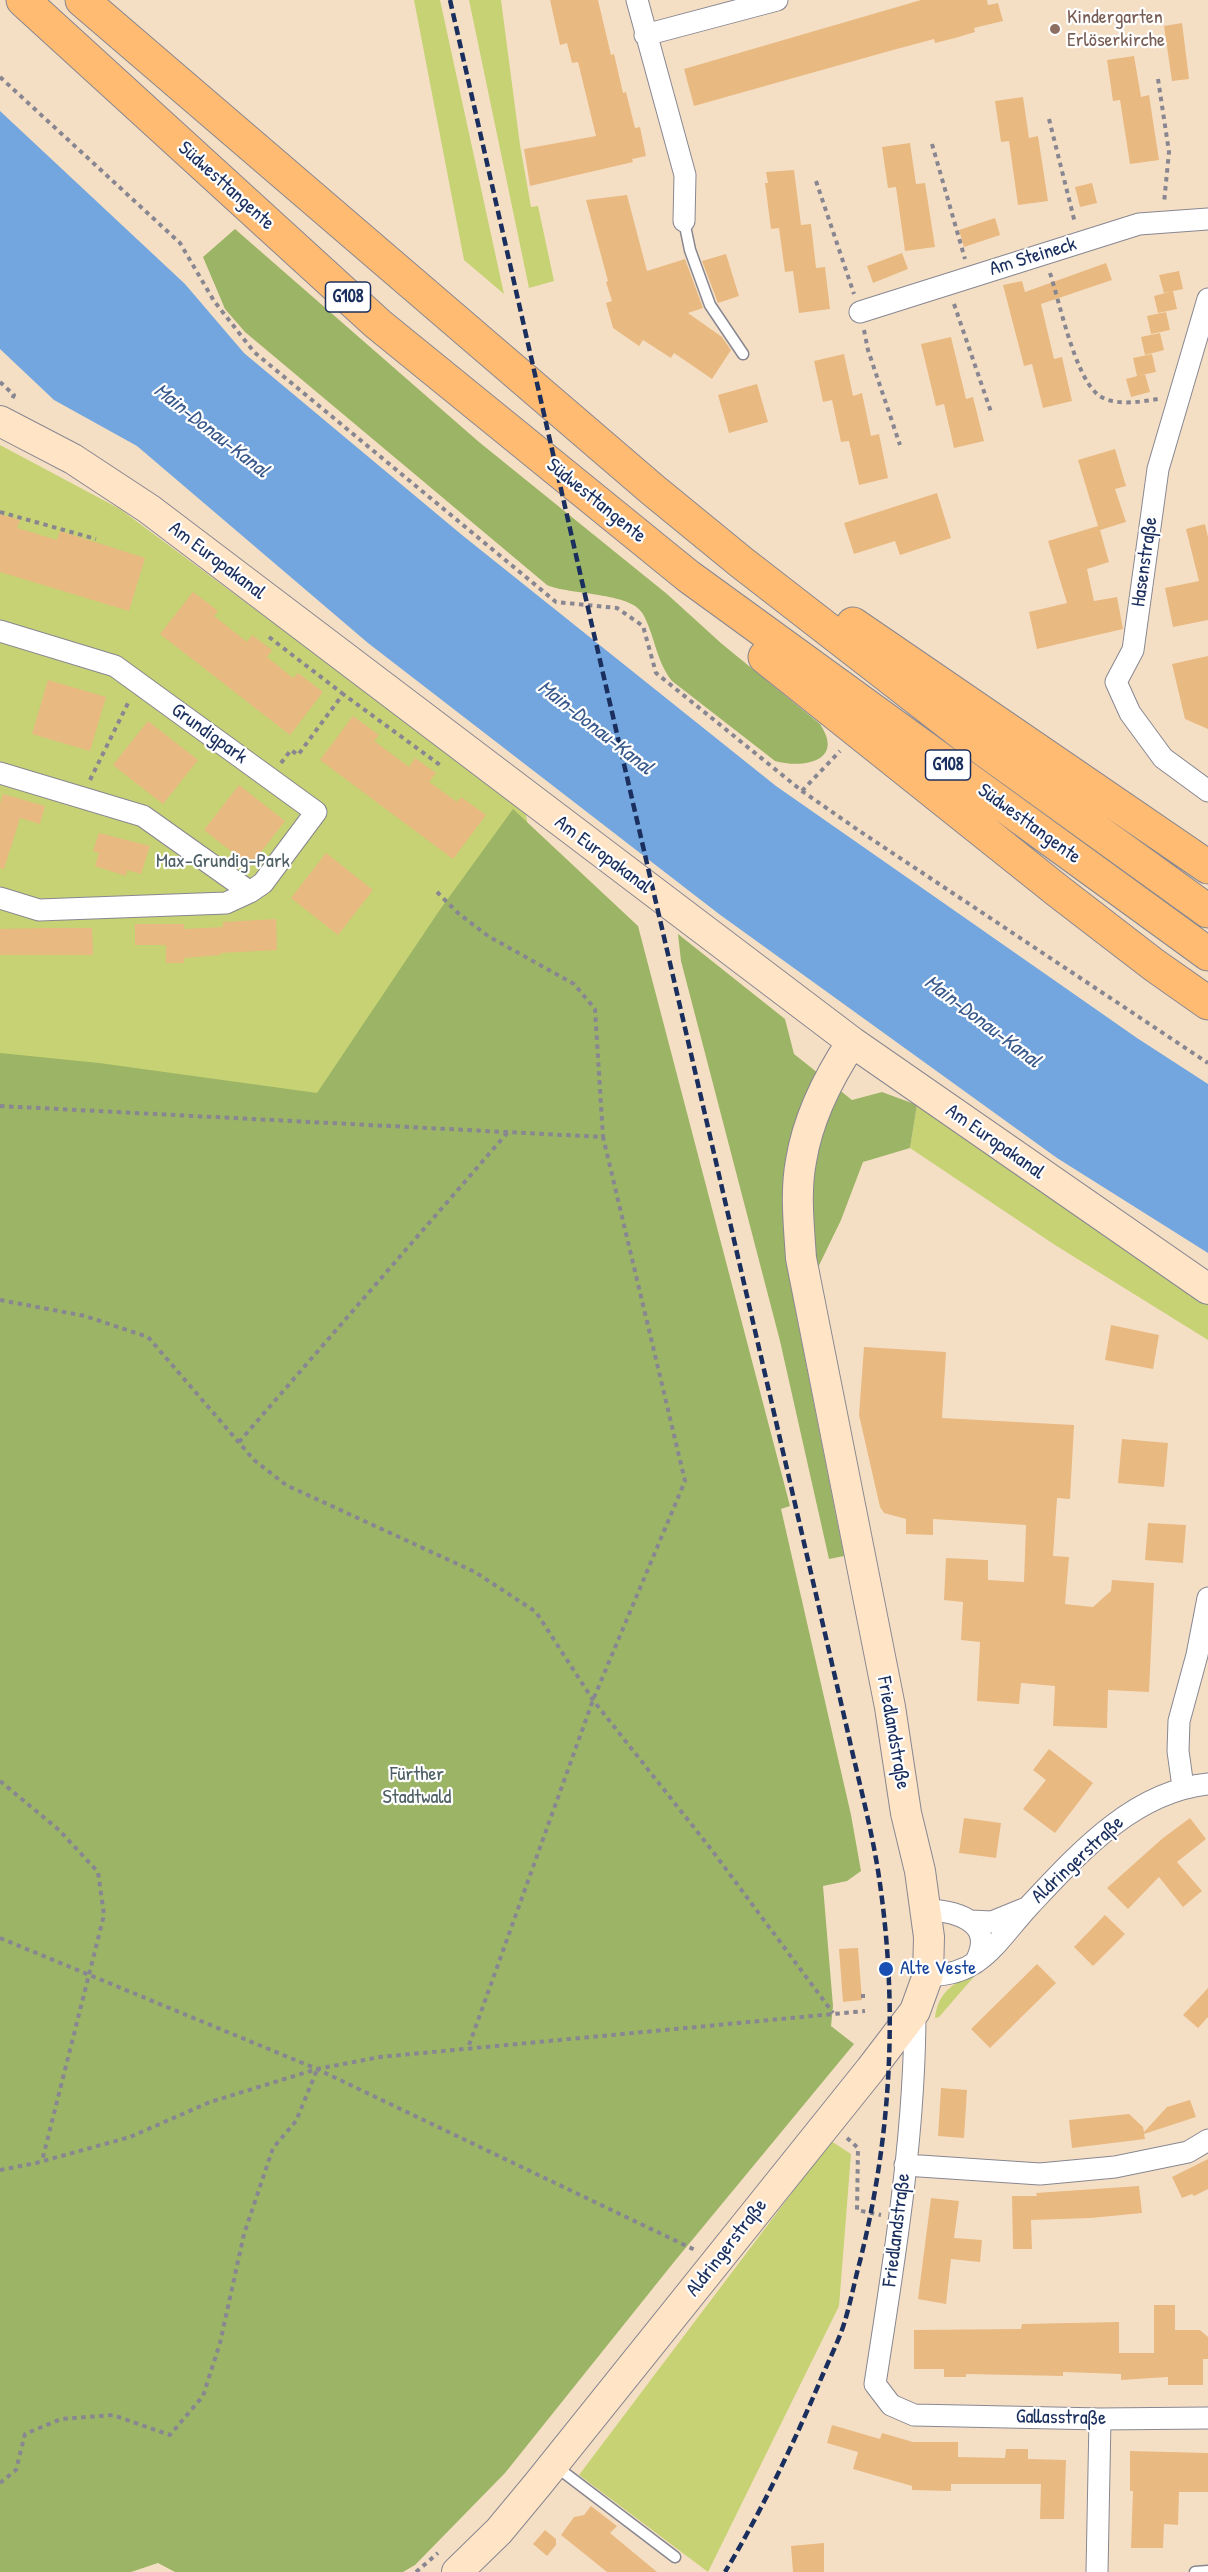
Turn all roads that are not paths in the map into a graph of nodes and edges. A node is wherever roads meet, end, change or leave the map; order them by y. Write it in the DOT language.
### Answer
graph roads {
  1 [pos="23,0"];
  2 [pos="82,0"];
  3 [pos="637,0"];
  4 [pos="777,0"];
  5 [pos="645,35"];
  6 [pos="1208,219"];
  7 [pos="684,221"];
  8 [pos="1208,299"];
  9 [pos="860,312"];
  10 [pos="743,354"];
  11 [pos="7,408"];
  12 [pos="741,562"];
  13 [pos="688,576"];
  14 [pos="0,631"];
  15 [pos="0,773"];
  16 [pos="1208,791"];
  17 [pos="1208,867"];
  18 [pos="250,891"];
  19 [pos="0,898"];
  20 [pos="1208,911"];
  21 [pos="1208,954"];
  22 [pos="1208,1003"];
  23 [pos="852,1042"];
  24 [pos="1208,1289"];
  25 [pos="1208,1599"];
  26 [pos="1208,1784"];
  27 [pos="1183,1787"];
  28 [pos="1028,1907"];
  29 [pos="927,1910"];
  30 [pos="970,1920"];
  31 [pos="975,1963"];
  32 [pos="928,1975"];
  33 [pos="915,2011"];
  34 [pos="1208,2140"];
  35 [pos="904,2165"];
  36 [pos="914,2415"];
  37 [pos="1208,2418"];
  38 [pos="1100,2419"];
  39 [pos="546,2474"];
  40 [pos="675,2558"];
  41 [pos="1208,2571"];
  42 [pos="457,2572"];
  43 [pos="1097,2572"];
  44 [pos="1195,2572"];
  1 -- 13 [label="highway, Südwesttangente / G108"];
  2 -- 12 [label="highway, Südwesttangente / G108"];
  3 -- 5 [label="street"];
  4 -- 5 [label="street"];
  5 -- 7 [label="street"];
  6 -- 9 [label="street, Am Steineck"];
  7 -- 10 [label="lane"];
  8 -- 16 [label="street, Hasenstraße"];
  11 -- 23 [label="main road, Am Europakanal"];
  12 -- 17 [label="highway"];
  12 -- 20 [label="highway, Südwesttangente / G108"];
  13 -- 21 [label="highway, Südwesttangente / G108"];
  13 -- 22 [label="highway"];
  14 -- 18 [label="street, Grundigpark"];
  15 -- 18 [label="street"];
  18 -- 19 [label="street, Grundigpark"];
  23 -- 24 [label="main road, Am Europakanal"];
  23 -- 29 [label="main road, Friedlandstraße"];
  25 -- 27 [label="street"];
  26 -- 27 [label="street, Aldringerstraße"];
  27 -- 28 [label="street, Aldringerstraße"];
  28 -- 30 [label="street, Aldringerstraße"];
  28 -- 31 [label="street, Aldringerstraße"];
  29 -- 30 [label="street, Aldringerstraße"];
  29 -- 32 [label="main road, Friedlandstraße"];
  30 -- 31 [label="street"];
  31 -- 32 [label="street, Aldringerstraße"];
  32 -- 33 [label="main road, Friedlandstraße"];
  33 -- 35 [label="street, Friedlandstraße"];
  33 -- 39 [label="main road, Aldringerstraße"];
  34 -- 35 [label="street"];
  35 -- 36 [label="street, Friedlandstraße"];
  36 -- 38 [label="street, Gallasstraße"];
  37 -- 38 [label="street, Gallasstraße"];
  38 -- 43 [label="street"];
  39 -- 40 [label="lane"];
  39 -- 42 [label="main road, Aldringerstraße"];
  41 -- 44 [label="lane"];
}
